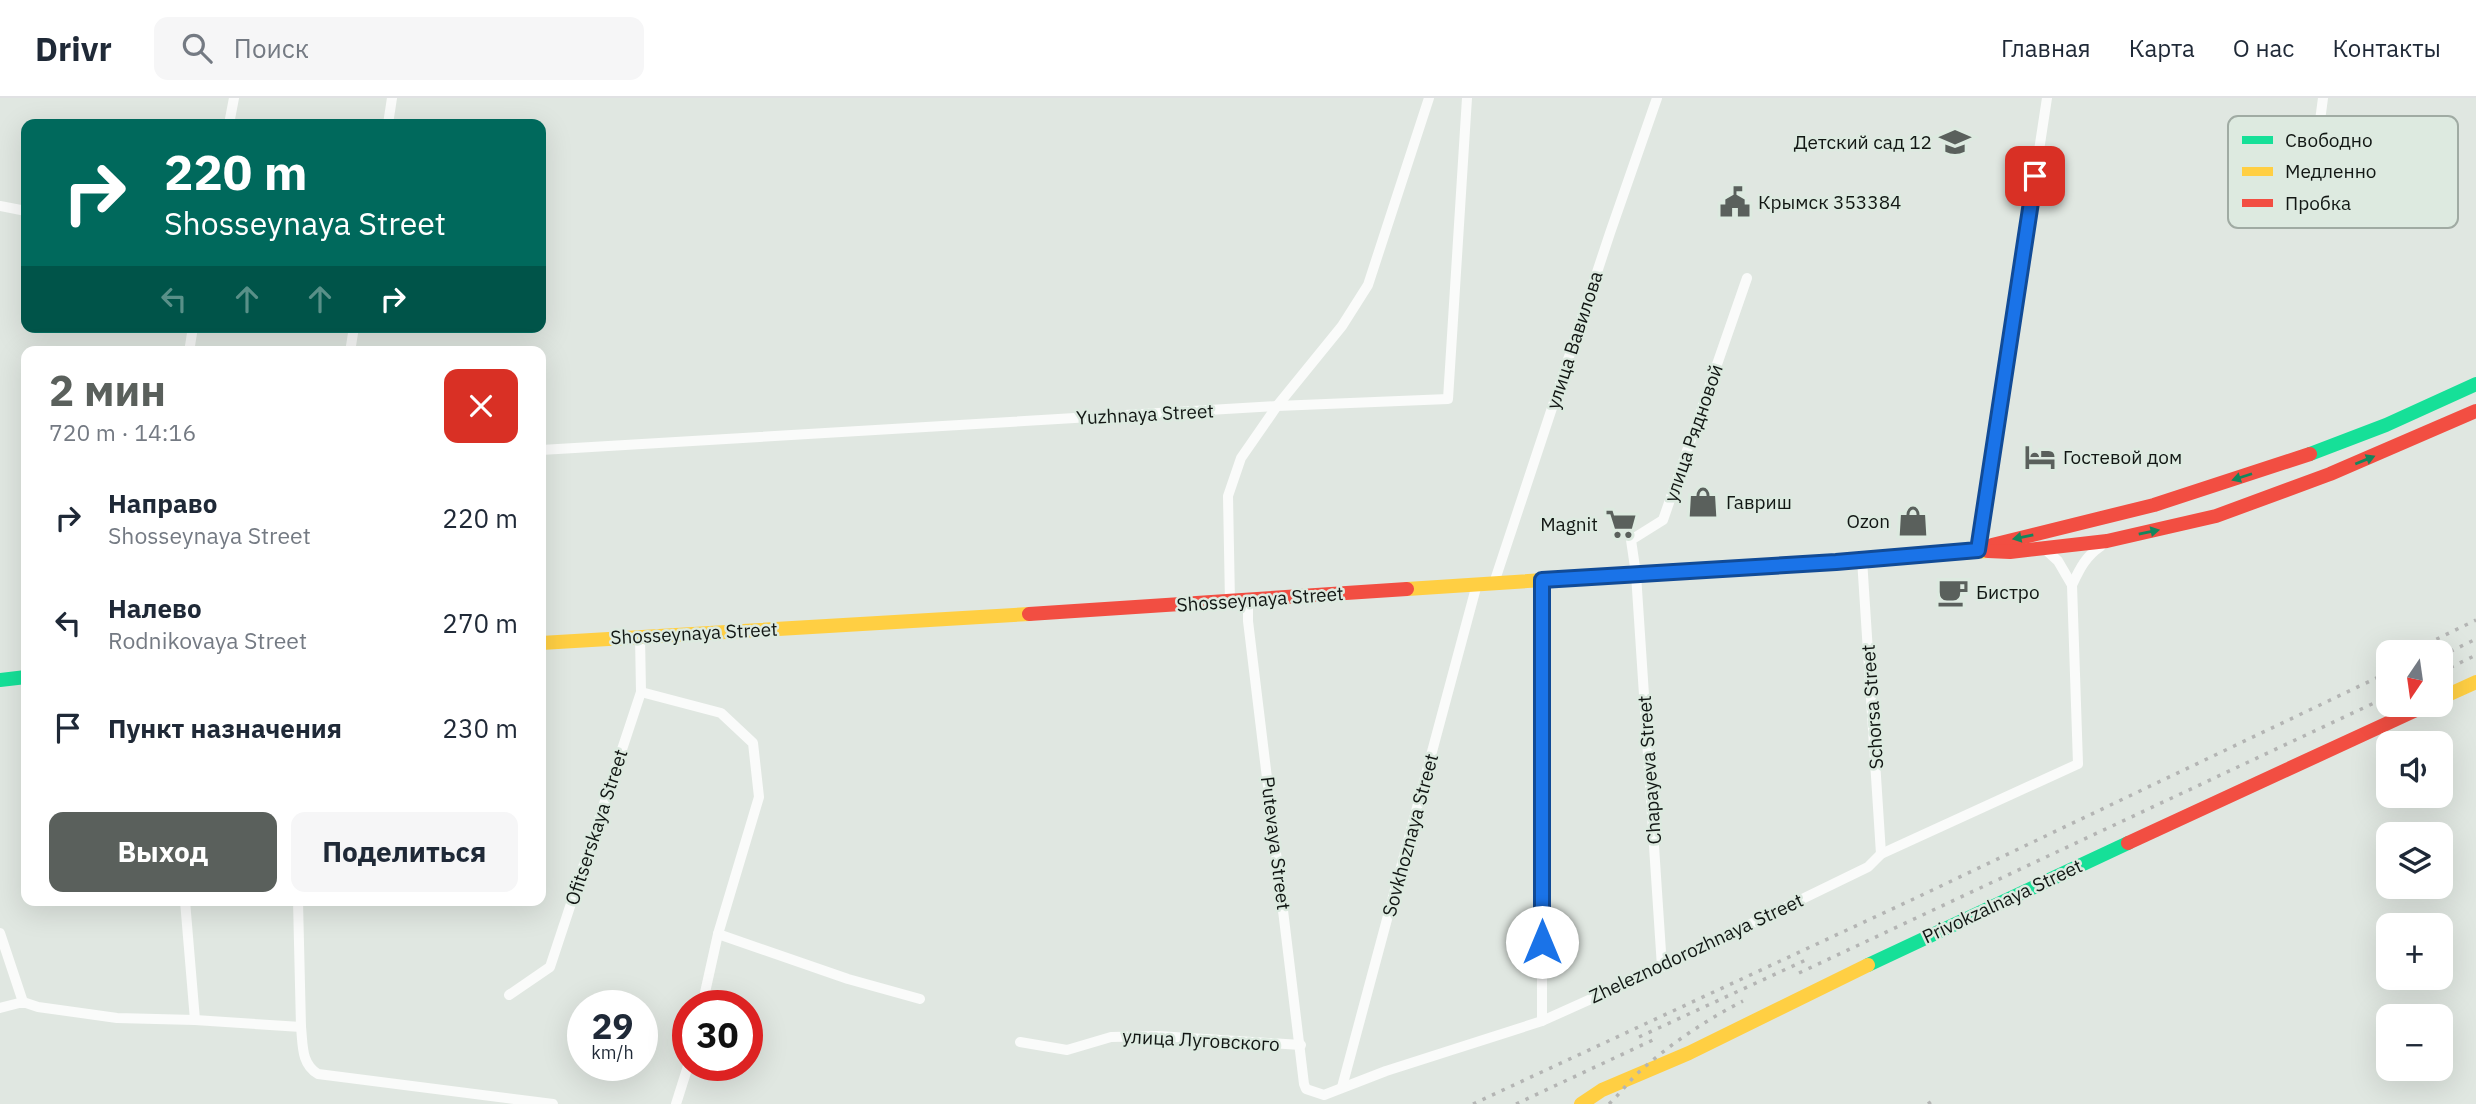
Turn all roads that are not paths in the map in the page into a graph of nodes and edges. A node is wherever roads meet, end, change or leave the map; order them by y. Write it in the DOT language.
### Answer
graph roads {
  1 [pos="234,98"];
  2 [pos="392,98"];
  3 [pos="1429,98"];
  4 [pos="1467,98"];
  5 [pos="1657,98"];
  6 [pos="2047,98"];
  7 [pos="2323,98"];
  8 [pos="2321,116"];
  9 [pos="230,119"];
  10 [pos="389,119"];
  11 [pos="0,206"];
  12 [pos="21,210"];
  13 [pos="1747,278"];
  14 [pos="2476,384"];
  15 [pos="1277,406"];
  16 [pos="2476,411"];
  17 [pos="546,450"];
  18 [pos="2107,541"];
  19 [pos="1978,550"];
  20 [pos="2045,550"];
  21 [pos="1862,559"];
  22 [pos="1636,574"];
  23 [pos="1542,580"];
  24 [pos="1494,583"];
  25 [pos="1477,584"];
  26 [pos="2072,585"];
  27 [pos="1230,601"];
  28 [pos="1248,601"];
  29 [pos="640,636"];
  30 [pos="546,643"];
  31 [pos="21,678"];
  32 [pos="0,680"];
  33 [pos="2476,682"];
  34 [pos="640,692"];
  35 [pos="2454,692"];
  36 [pos="2399,718"];
  37 [pos="1881,855"];
  38 [pos="185,906"];
  39 [pos="298,906"];
  40 [pos="0,933"];
  41 [pos="718,934"];
  42 [pos="1662,967"];
  43 [pos="706,990"];
  44 [pos="509,995"];
  45 [pos="920,999"];
  46 [pos="23,1002"];
  47 [pos="0,1008"];
  48 [pos="195,1020"];
  49 [pos="1542,1021"];
  50 [pos="302,1027"];
  51 [pos="1020,1042"];
  52 [pos="1301,1045"];
  53 [pos="683,1081"];
  54 [pos="1304,1084"];
  55 [pos="1342,1087"];
  56 [pos="553,1104"];
  57 [pos="676,1104"];
  58 [pos="1581,1104"];
  1 -- 9 [label="street"];
  2 -- 10 [label="street"];
  3 -- 15 [label="street"];
  4 -- 15 [label="street, Yuzhnaya Street"];
  5 -- 24 [label="street, улица Вавилова"];
  6 -- 19 [label="street"];
  7 -- 8 [label="street"];
  11 -- 12 [label="street"];
  13 -- 22 [label="street, улица Рядновой"];
  14 -- 19 [label="main road, one-way"];
  15 -- 17 [label="street, Yuzhnaya Street"];
  15 -- 27 [label="street"];
  18 -- 16 [label="main road, one-way"];
  18 -- 20 [label="main road"];
  18 -- 26 [label="street"];
  19 -- 20 [label="main road"];
  19 -- 21 [label="main road, Shosseynaya Street"];
  20 -- 26 [label="street"];
  21 -- 22 [label="main road, Shosseynaya Street"];
  21 -- 37 [label="street, Schorsa Street"];
  22 -- 23 [label="main road, Shosseynaya Street"];
  22 -- 42 [label="street, Chapayeva Street"];
  23 -- 24 [label="main road, Shosseynaya Street"];
  23 -- 49 [label="street"];
  24 -- 25 [label="main road, Shosseynaya Street"];
  25 -- 28 [label="main road, Shosseynaya Street"];
  25 -- 55 [label="street, Sovkhoznaya Street"];
  26 -- 37 [label="street, Zheleznodorozhnaya Street"];
  27 -- 28 [label="main road, Shosseynaya Street"];
  27 -- 29 [label="main road, Shosseynaya Street"];
  28 -- 52 [label="street, Putevaya Street"];
  29 -- 30 [label="main road, Shosseynaya Street"];
  29 -- 34 [label="street, Ofitserskaya Street"];
  31 -- 32 [label="main road"];
  33 -- 35 [label="main road"];
  34 -- 41 [label="street"];
  34 -- 44 [label="street, Ofitserskaya Street"];
  36 -- 58 [label="main road, Privokzalnaya Street"];
  37 -- 42 [label="street, Zheleznodorozhnaya Street"];
  38 -- 48 [label="street"];
  39 -- 50 [label="street"];
  40 -- 46 [label="street"];
  41 -- 43 [label="street"];
  41 -- 45 [label="street"];
  42 -- 49 [label="street, Zheleznodorozhnaya Street"];
  46 -- 47 [label="street"];
  46 -- 48 [label="street"];
  48 -- 50 [label="street"];
  49 -- 55 [label="street, Zheleznodorozhnaya Street"];
  50 -- 56 [label="street"];
  51 -- 52 [label="street, улица Луговского"];
  52 -- 54 [label="street, Putevaya Street"];
  53 -- 57 [label="street"];
  54 -- 55 [label="street, Zheleznodorozhnaya Street"];
}
